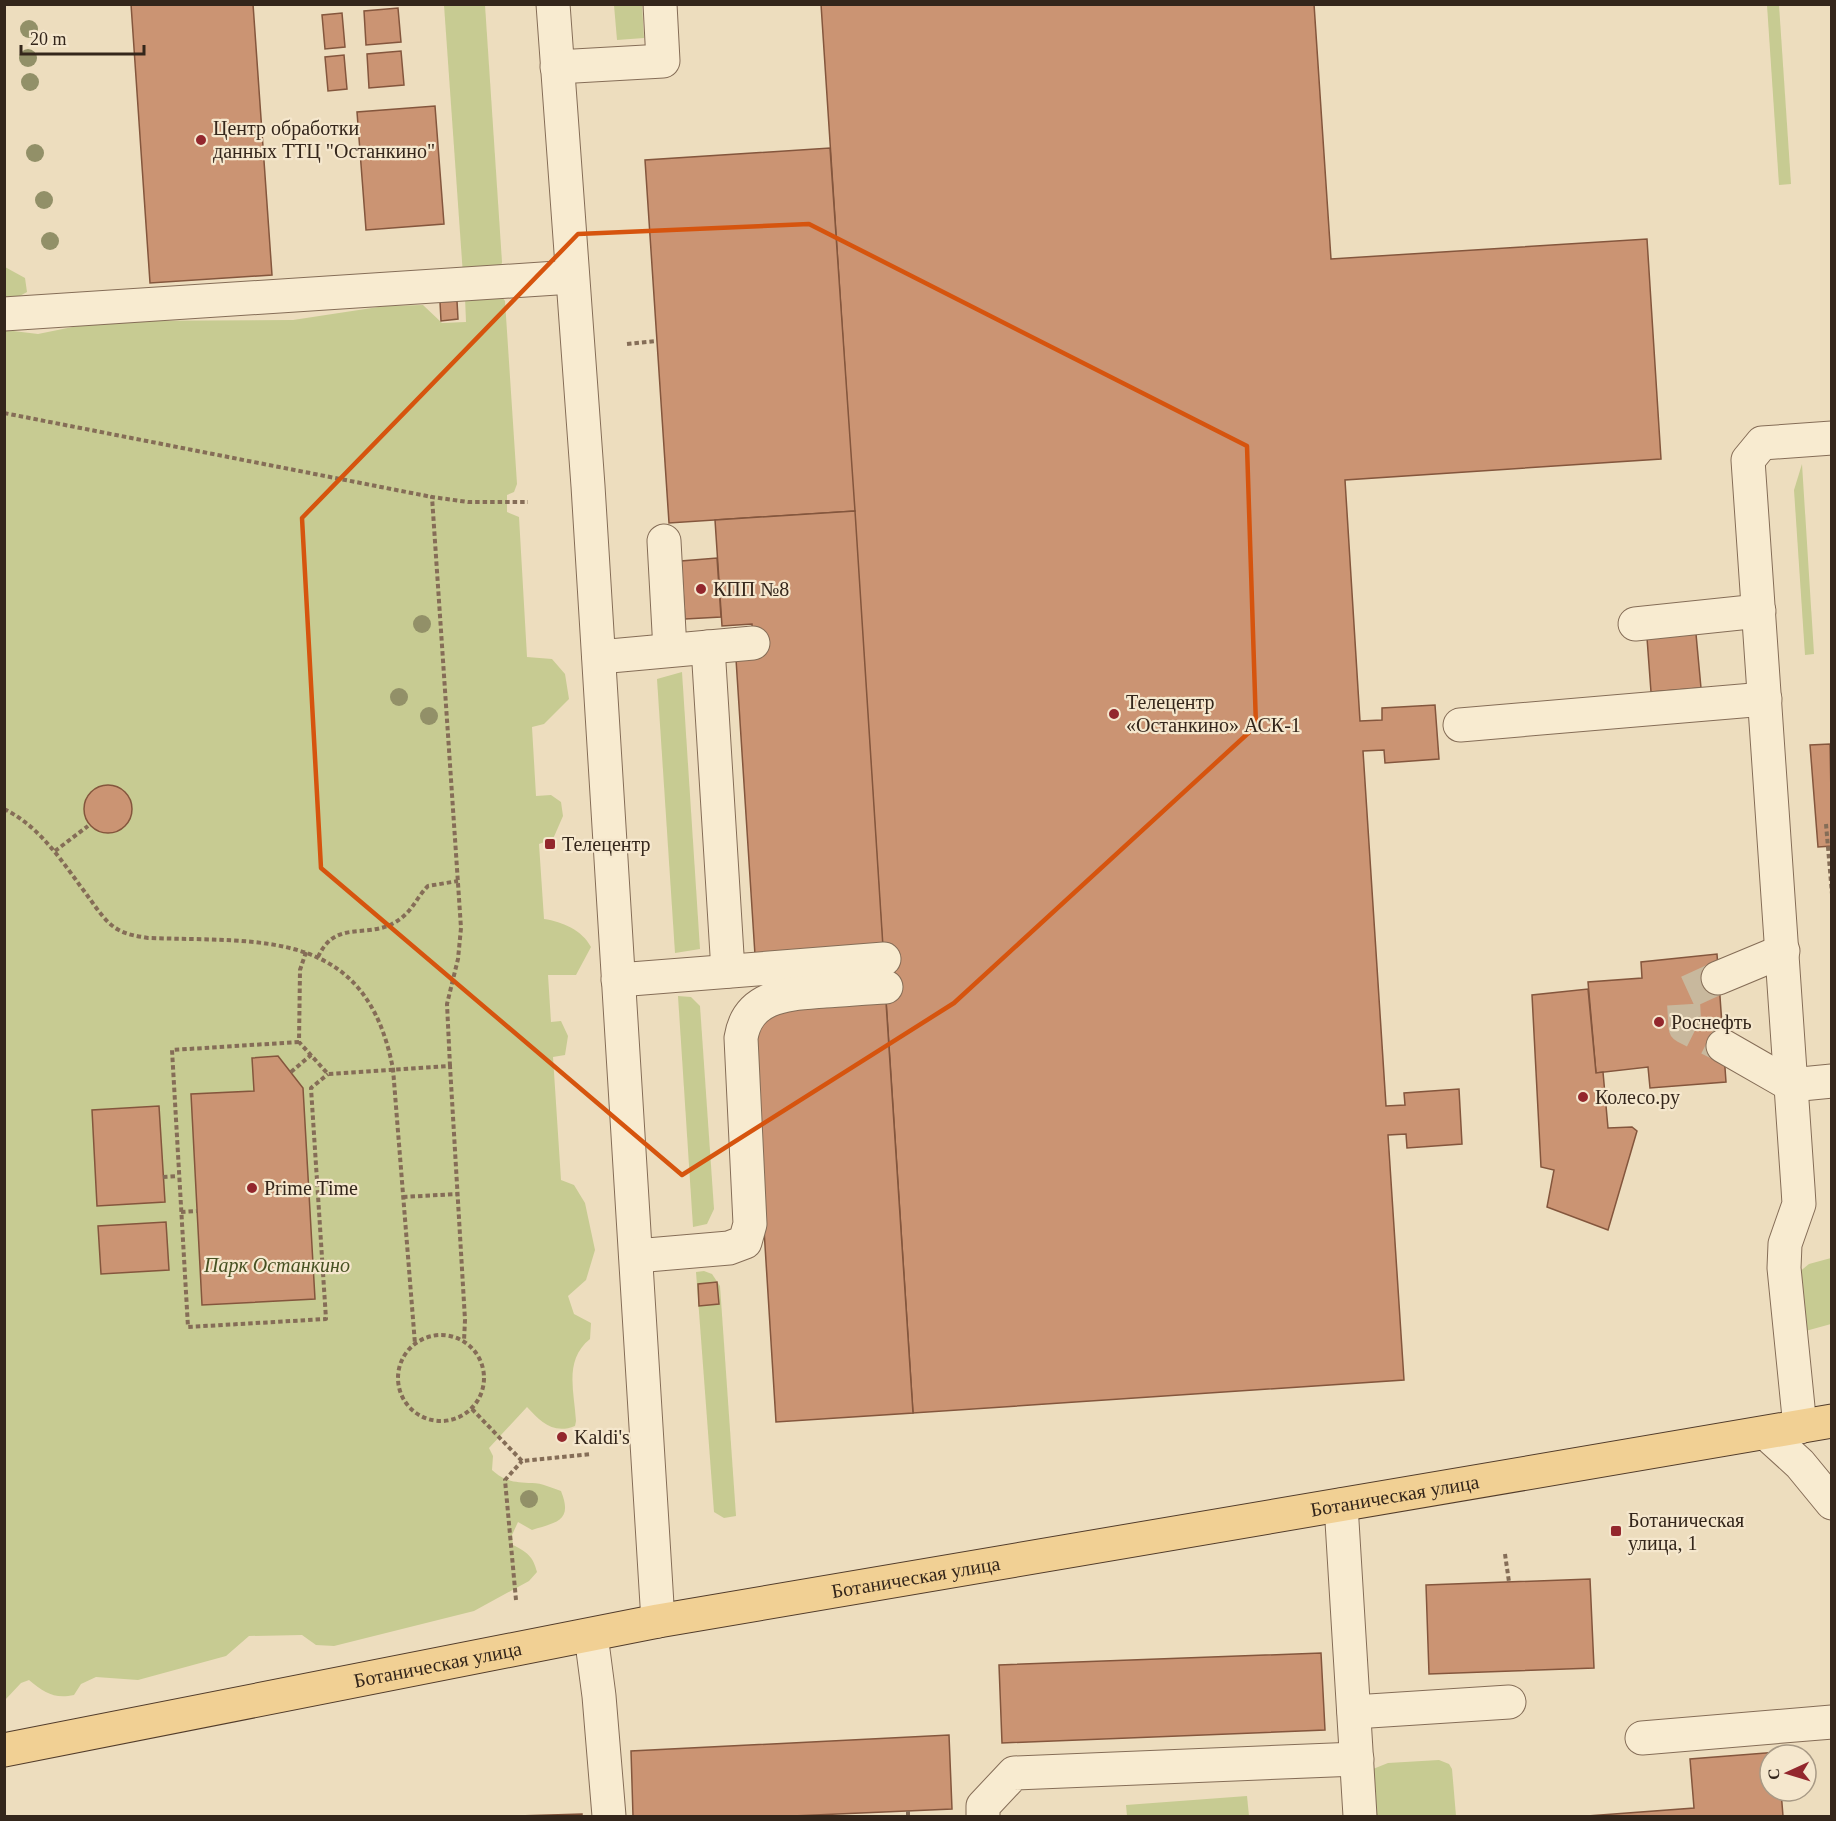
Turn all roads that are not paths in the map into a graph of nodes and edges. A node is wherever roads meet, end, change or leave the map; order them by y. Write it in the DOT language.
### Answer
graph roads {
  1 [pos="553,4"];
  2 [pos="660,4"];
  3 [pos="557,68"];
  4 [pos="572,277"];
  5 [pos="4,314"];
  6 [pos="1832,438"];
  7 [pos="664,541"];
  8 [pos="1759,611"];
  9 [pos="1635,624"];
  10 [pos="753,643"];
  11 [pos="708,647"];
  12 [pos="670,650"];
  13 [pos="598,657"];
  14 [pos="1765,699"];
  15 [pos="1460,724"];
  16 [pos="1782,951"];
  17 [pos="728,971"];
  18 [pos="1718,978"];
  19 [pos="618,980"];
  20 [pos="1723,1046"];
  21 [pos="1832,1081"];
  22 [pos="1791,1085"];
  23 [pos="636,1256"];
  24 [pos="1816,1424"];
  25 [pos="1766,1433"];
  26 [pos="1832,1503"];
  27 [pos="1341,1505"];
  28 [pos="658,1621"];
  29 [pos="591,1635"];
  30 [pos="1509,1702"];
  31 [pos="1354,1712"];
  32 [pos="1832,1722"];
  33 [pos="1642,1738"];
  34 [pos="4,1750"];
  35 [pos="1357,1759"];
  36 [pos="609,1816"];
  37 [pos="983,1816"];
  38 [pos="1360,1816"];
  1 -- 3 [label="street"];
  2 -- 3 [label="street"];
  3 -- 4 [label="street"];
  4 -- 5 [label="street"];
  4 -- 13 [label="street"];
  6 -- 8 [label="street"];
  7 -- 12 [label="street"];
  8 -- 9 [label="street"];
  8 -- 14 [label="street"];
  10 -- 11 [label="street"];
  11 -- 12 [label="street"];
  11 -- 17 [label="street"];
  12 -- 13 [label="street"];
  13 -- 19 [label="street"];
  14 -- 15 [label="street"];
  14 -- 16 [label="street"];
  16 -- 18 [label="street"];
  16 -- 22 [label="street"];
  17 -- 19 [label="street"];
  17 -- 23 [label="street"];
  19 -- 23 [label="street"];
  20 -- 22 [label="street"];
  21 -- 22 [label="street"];
  22 -- 24 [label="street"];
  23 -- 28 [label="street"];
  24 -- 25 [label="main road, Ботаническая улица"];
  25 -- 26 [label="street"];
  25 -- 27 [label="main road, Ботаническая улица"];
  27 -- 28 [label="main road, Ботаническая улица"];
  27 -- 31 [label="street"];
  28 -- 29 [label="main road, Ботаническая улица"];
  29 -- 34 [label="main road, Ботаническая улица"];
  29 -- 36 [label="street"];
  30 -- 31 [label="street"];
  31 -- 35 [label="street"];
  32 -- 33 [label="street"];
  35 -- 37 [label="street"];
  35 -- 38 [label="street"];
}
